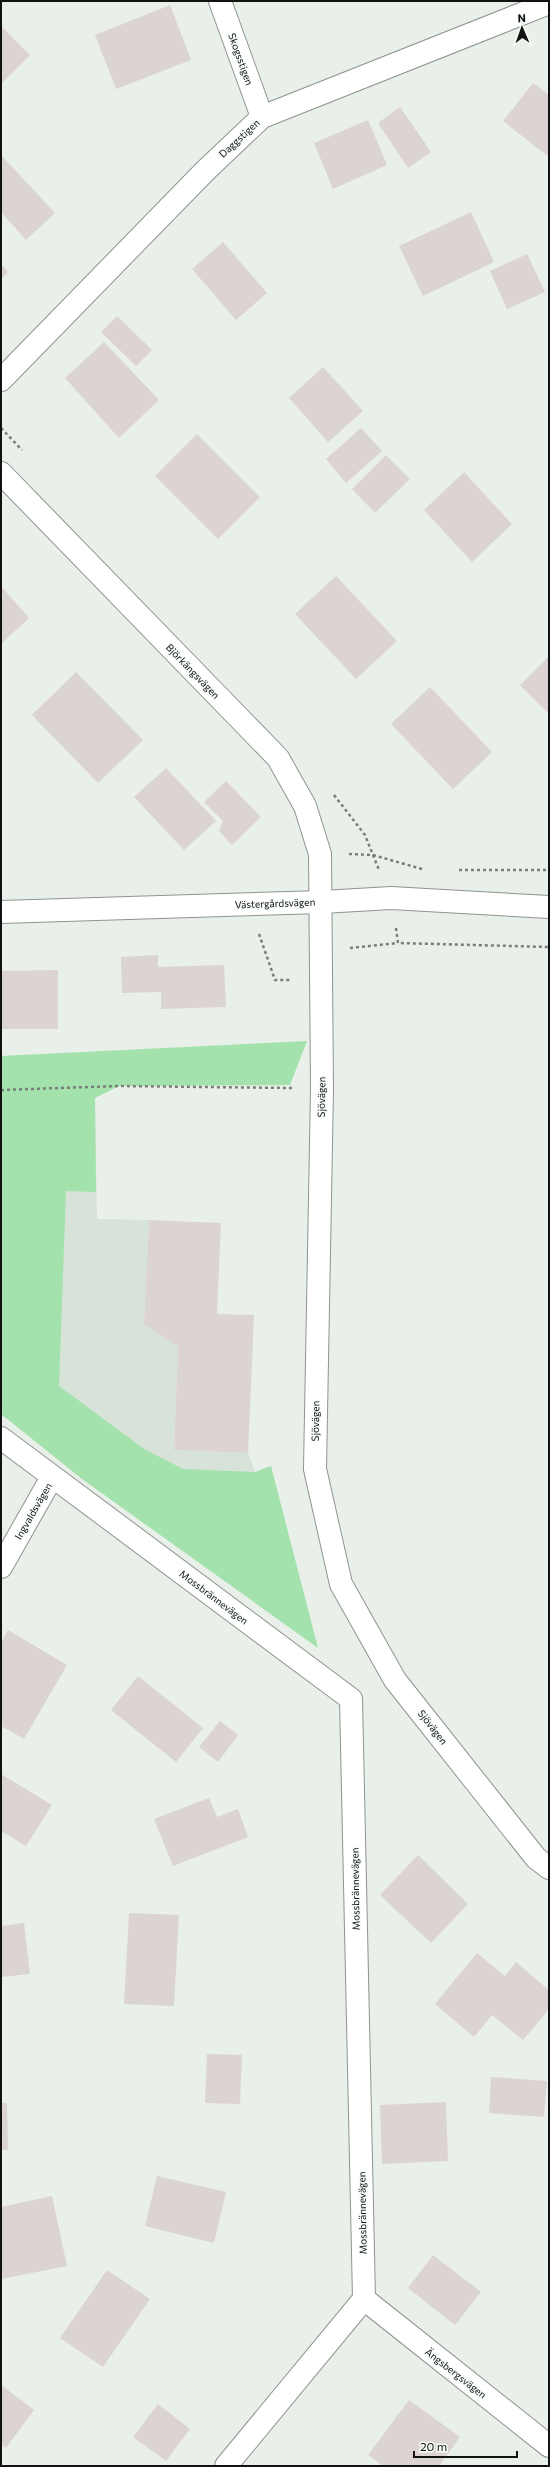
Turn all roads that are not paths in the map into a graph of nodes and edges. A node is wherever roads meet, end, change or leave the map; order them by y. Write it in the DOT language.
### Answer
graph roads {
  1 [pos="220,1"];
  2 [pos="549,3"];
  3 [pos="527,7"];
  4 [pos="262,117"];
  5 [pos="1,380"];
  6 [pos="1,473"];
  7 [pos="322,902"];
  8 [pos="549,907"];
  9 [pos="1,912"];
  10 [pos="1,1438"];
  11 [pos="52,1477"];
  12 [pos="1,1567"];
  13 [pos="549,1868"];
  14 [pos="364,2299"];
  15 [pos="549,2446"];
  16 [pos="226,2466"];
  1 -- 4 [label="street, Skogsstigen"];
  2 -- 3 [label="street, Daggstigen"];
  3 -- 4 [label="street, Daggstigen"];
  4 -- 5 [label="street, Daggstigen"];
  6 -- 7 [label="street, Björkängsvägen"];
  7 -- 8 [label="street, Västergårdsvägen"];
  7 -- 9 [label="street, Västergårdsvägen"];
  7 -- 13 [label="street, Sjövägen"];
  10 -- 11 [label="street, Mossbrännevägen"];
  11 -- 12 [label="street, Ingvaldsvägen"];
  11 -- 14 [label="street, Mossbrännevägen"];
  14 -- 15 [label="street, Ängsbergsvägen"];
  14 -- 16 [label="street"];
}
